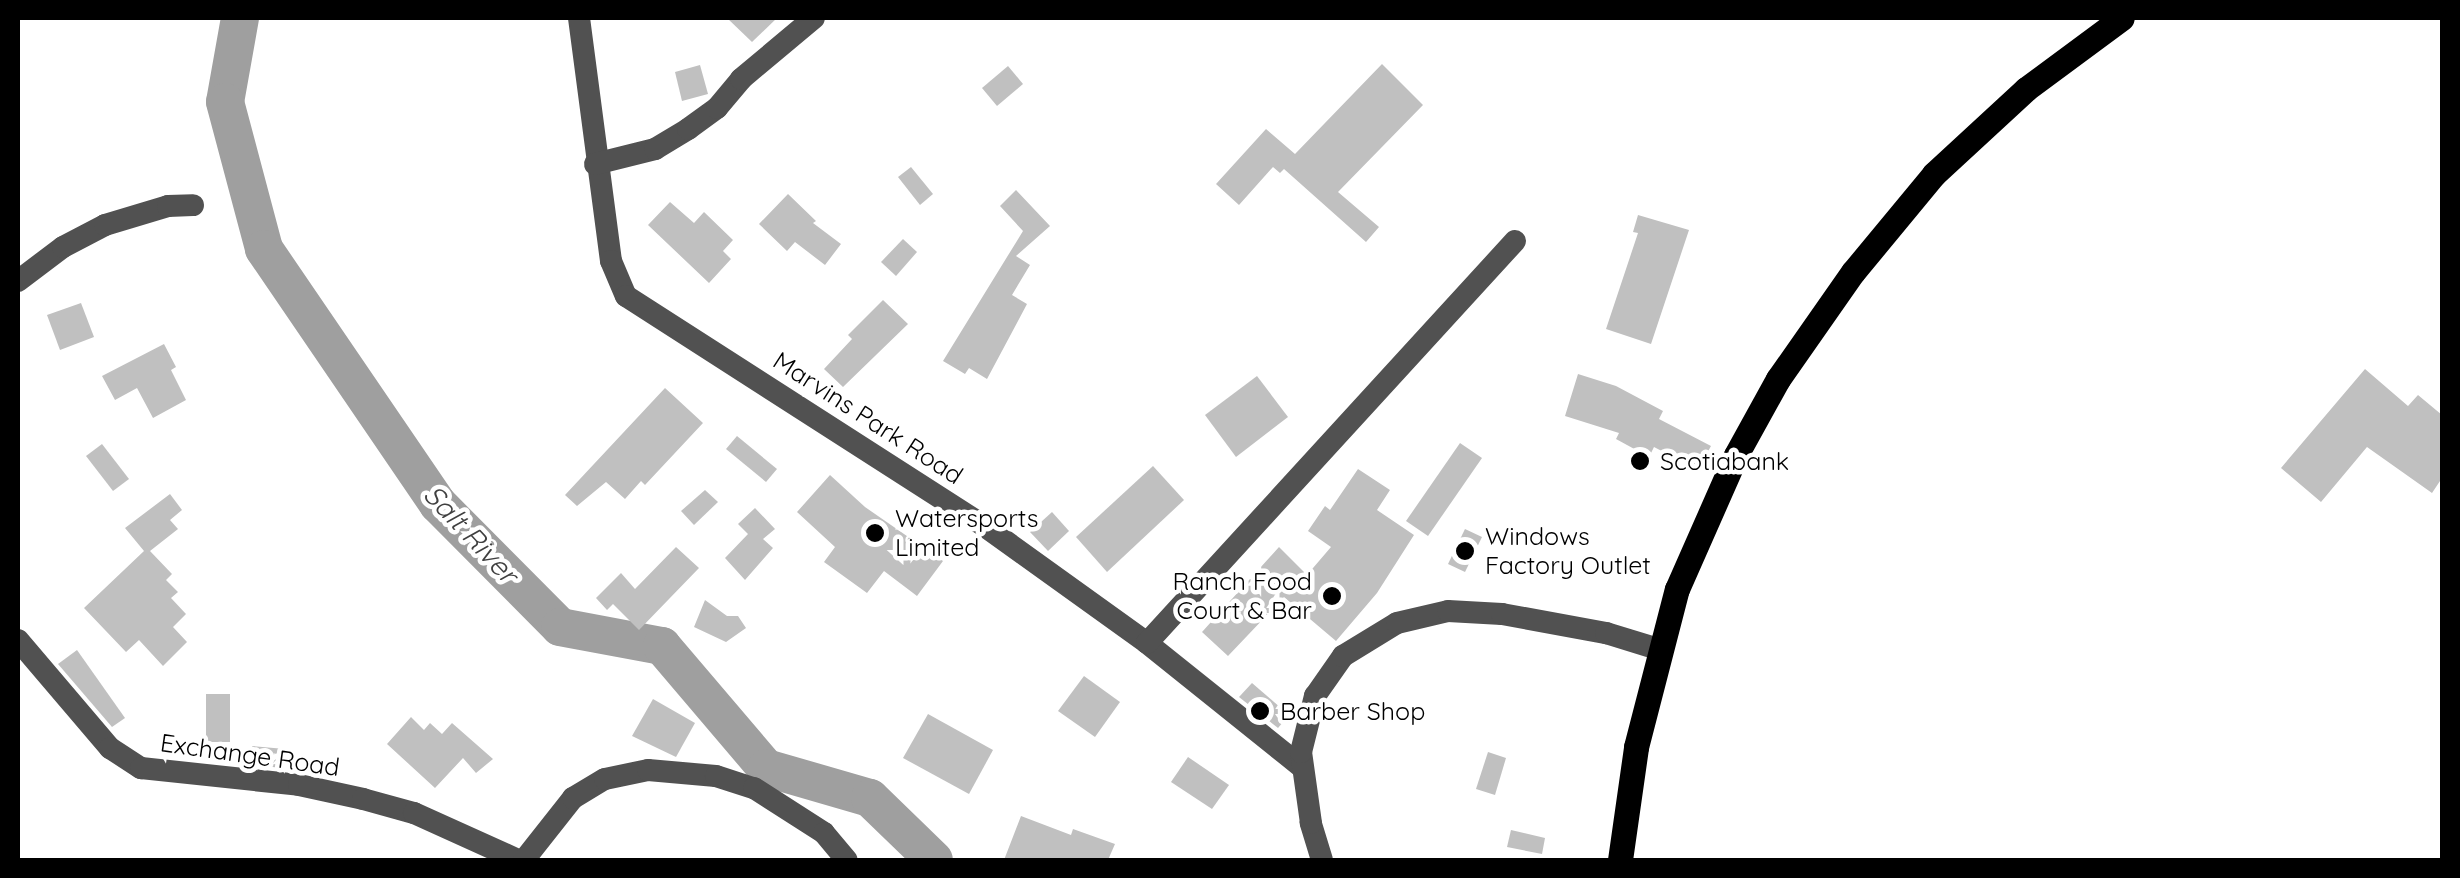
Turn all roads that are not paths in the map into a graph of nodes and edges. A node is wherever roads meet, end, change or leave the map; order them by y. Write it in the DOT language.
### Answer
graph roads {
  1 [pos="579,18"];
  2 [pos="814,18"];
  3 [pos="2122,18"];
  4 [pos="595,164"];
  5 [pos="193,205"];
  6 [pos="1515,241"];
  7 [pos="18,281"];
  8 [pos="18,640"];
  9 [pos="1146,642"];
  10 [pos="1658,649"];
  11 [pos="1302,767"];
  12 [pos="521,860"];
  13 [pos="847,860"];
  14 [pos="1322,860"];
  15 [pos="1620,860"];
  1 -- 4 [label="street, Marvins Park Road"];
  2 -- 4 [label="street"];
  3 -- 10 [label="main road"];
  4 -- 9 [label="street, Marvins Park Road"];
  5 -- 7 [label="street"];
  6 -- 9 [label="street"];
  8 -- 12 [label="street, Exchange Road"];
  9 -- 11 [label="street, Marvins Park Road"];
  10 -- 11 [label="street"];
  10 -- 15 [label="main road"];
  11 -- 14 [label="street"];
  12 -- 13 [label="street"];
}
